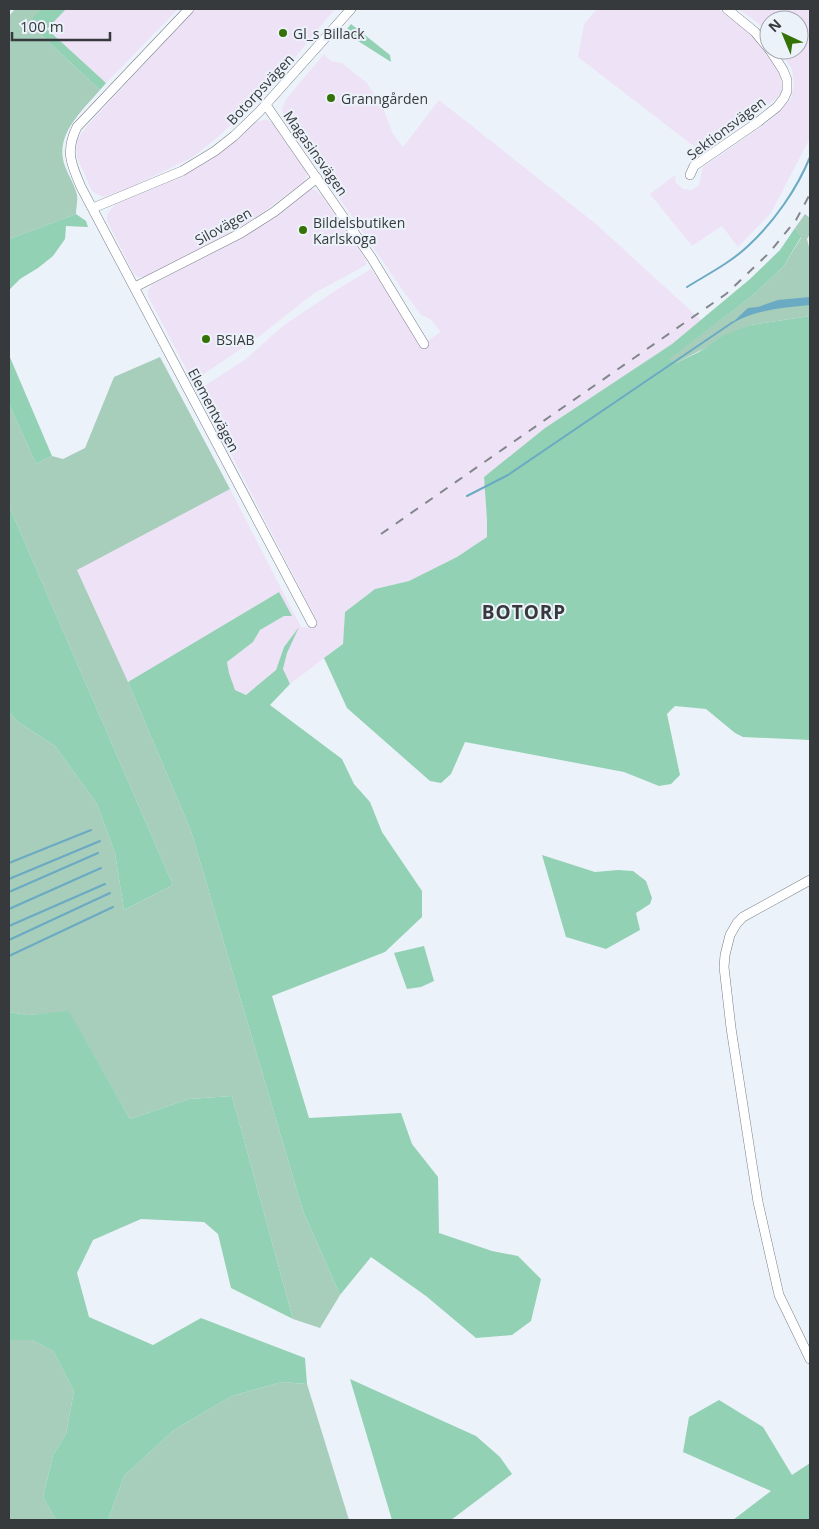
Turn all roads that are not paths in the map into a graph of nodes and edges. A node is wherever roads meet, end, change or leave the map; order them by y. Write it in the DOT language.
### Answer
graph roads {
  1 [pos="189,9"];
  2 [pos="351,9"];
  3 [pos="727,9"];
  4 [pos="759,38"];
  5 [pos="776,60"];
  6 [pos="266,105"];
  7 [pos="690,175"];
  8 [pos="317,178"];
  9 [pos="93,208"];
  10 [pos="135,288"];
  11 [pos="424,344"];
  12 [pos="312,623"];
  13 [pos="810,880"];
  14 [pos="810,1359"];
  1 -- 9 [label="street, Elementvägen"];
  2 -- 6 [label="street, Botorpsvägen"];
  3 -- 4 [label="street, Sektionsvägen"];
  5 -- 7 [label="street, Sektionsvägen"];
  6 -- 8 [label="street, Magasinsvägen"];
  6 -- 9 [label="street, Botorpsvägen"];
  8 -- 10 [label="street, Silovägen"];
  8 -- 11 [label="street, Magasinsvägen"];
  9 -- 10 [label="street, Elementvägen"];
  10 -- 12 [label="street, Elementvägen"];
  13 -- 14 [label="street"];
}
